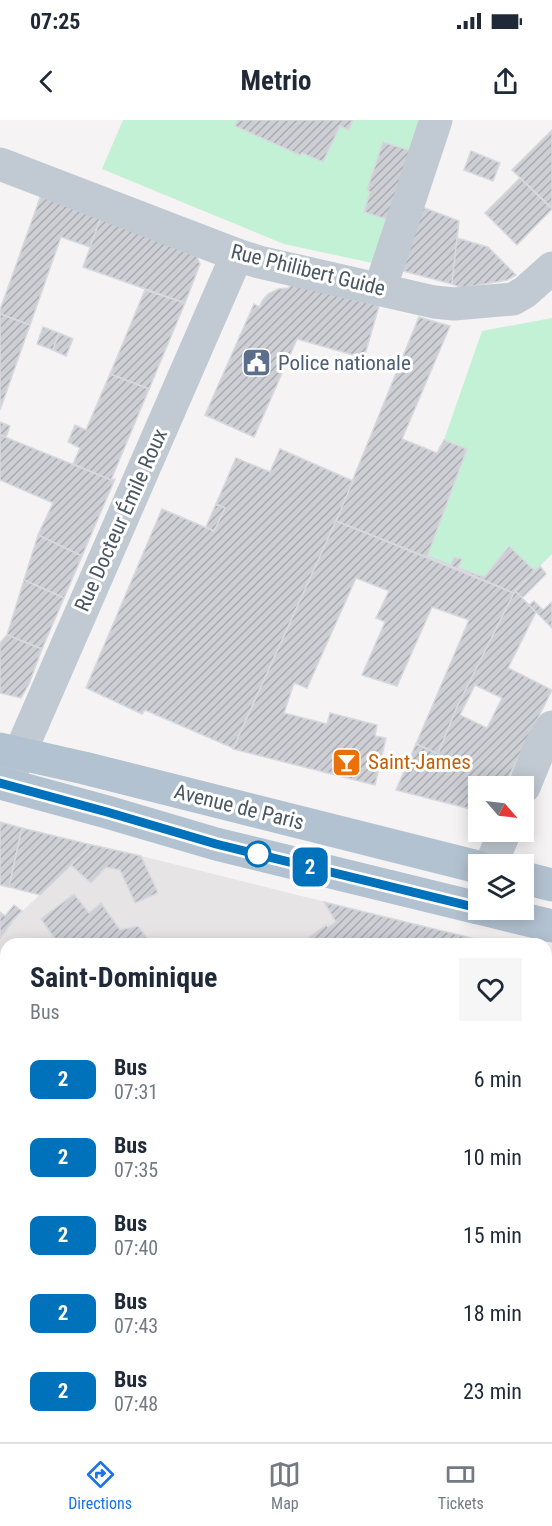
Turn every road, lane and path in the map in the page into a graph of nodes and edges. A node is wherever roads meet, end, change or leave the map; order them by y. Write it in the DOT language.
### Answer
graph roads {
  1 [pos="436,120"];
  2 [pos="0,164"];
  3 [pos="237,255"];
  4 [pos="551,272"];
  5 [pos="380,289"];
  6 [pos="552,727"];
  7 [pos="10,751"];
  8 [pos="528,776"];
  9 [pos="3,784"];
  10 [pos="468,864"];
  11 [pos="534,880"];
  12 [pos="552,885"];
  13 [pos="468,906"];
  14 [pos="528,920"];
  15 [pos="552,926"];
  1 -- 5 [label="street"];
  2 -- 3 [label="street, Rue Philibert Guide"];
  3 -- 5 [label="street, Rue Philibert Guide"];
  3 -- 7 [label="street, Rue Docteur Émile Roux"];
  4 -- 5 [label="street, Rue Philibert Guide"];
  6 -- 8 [label="street"];
  7 -- 9 [label="street, Rue Docteur Émile Roux"];
  7 -- 10 [label="main road, Avenue de Paris"];
  9 -- 13 [label="main road, Avenue de Paris"];
  11 -- 12 [label="main road"];
  14 -- 15 [label="main road"];
}
